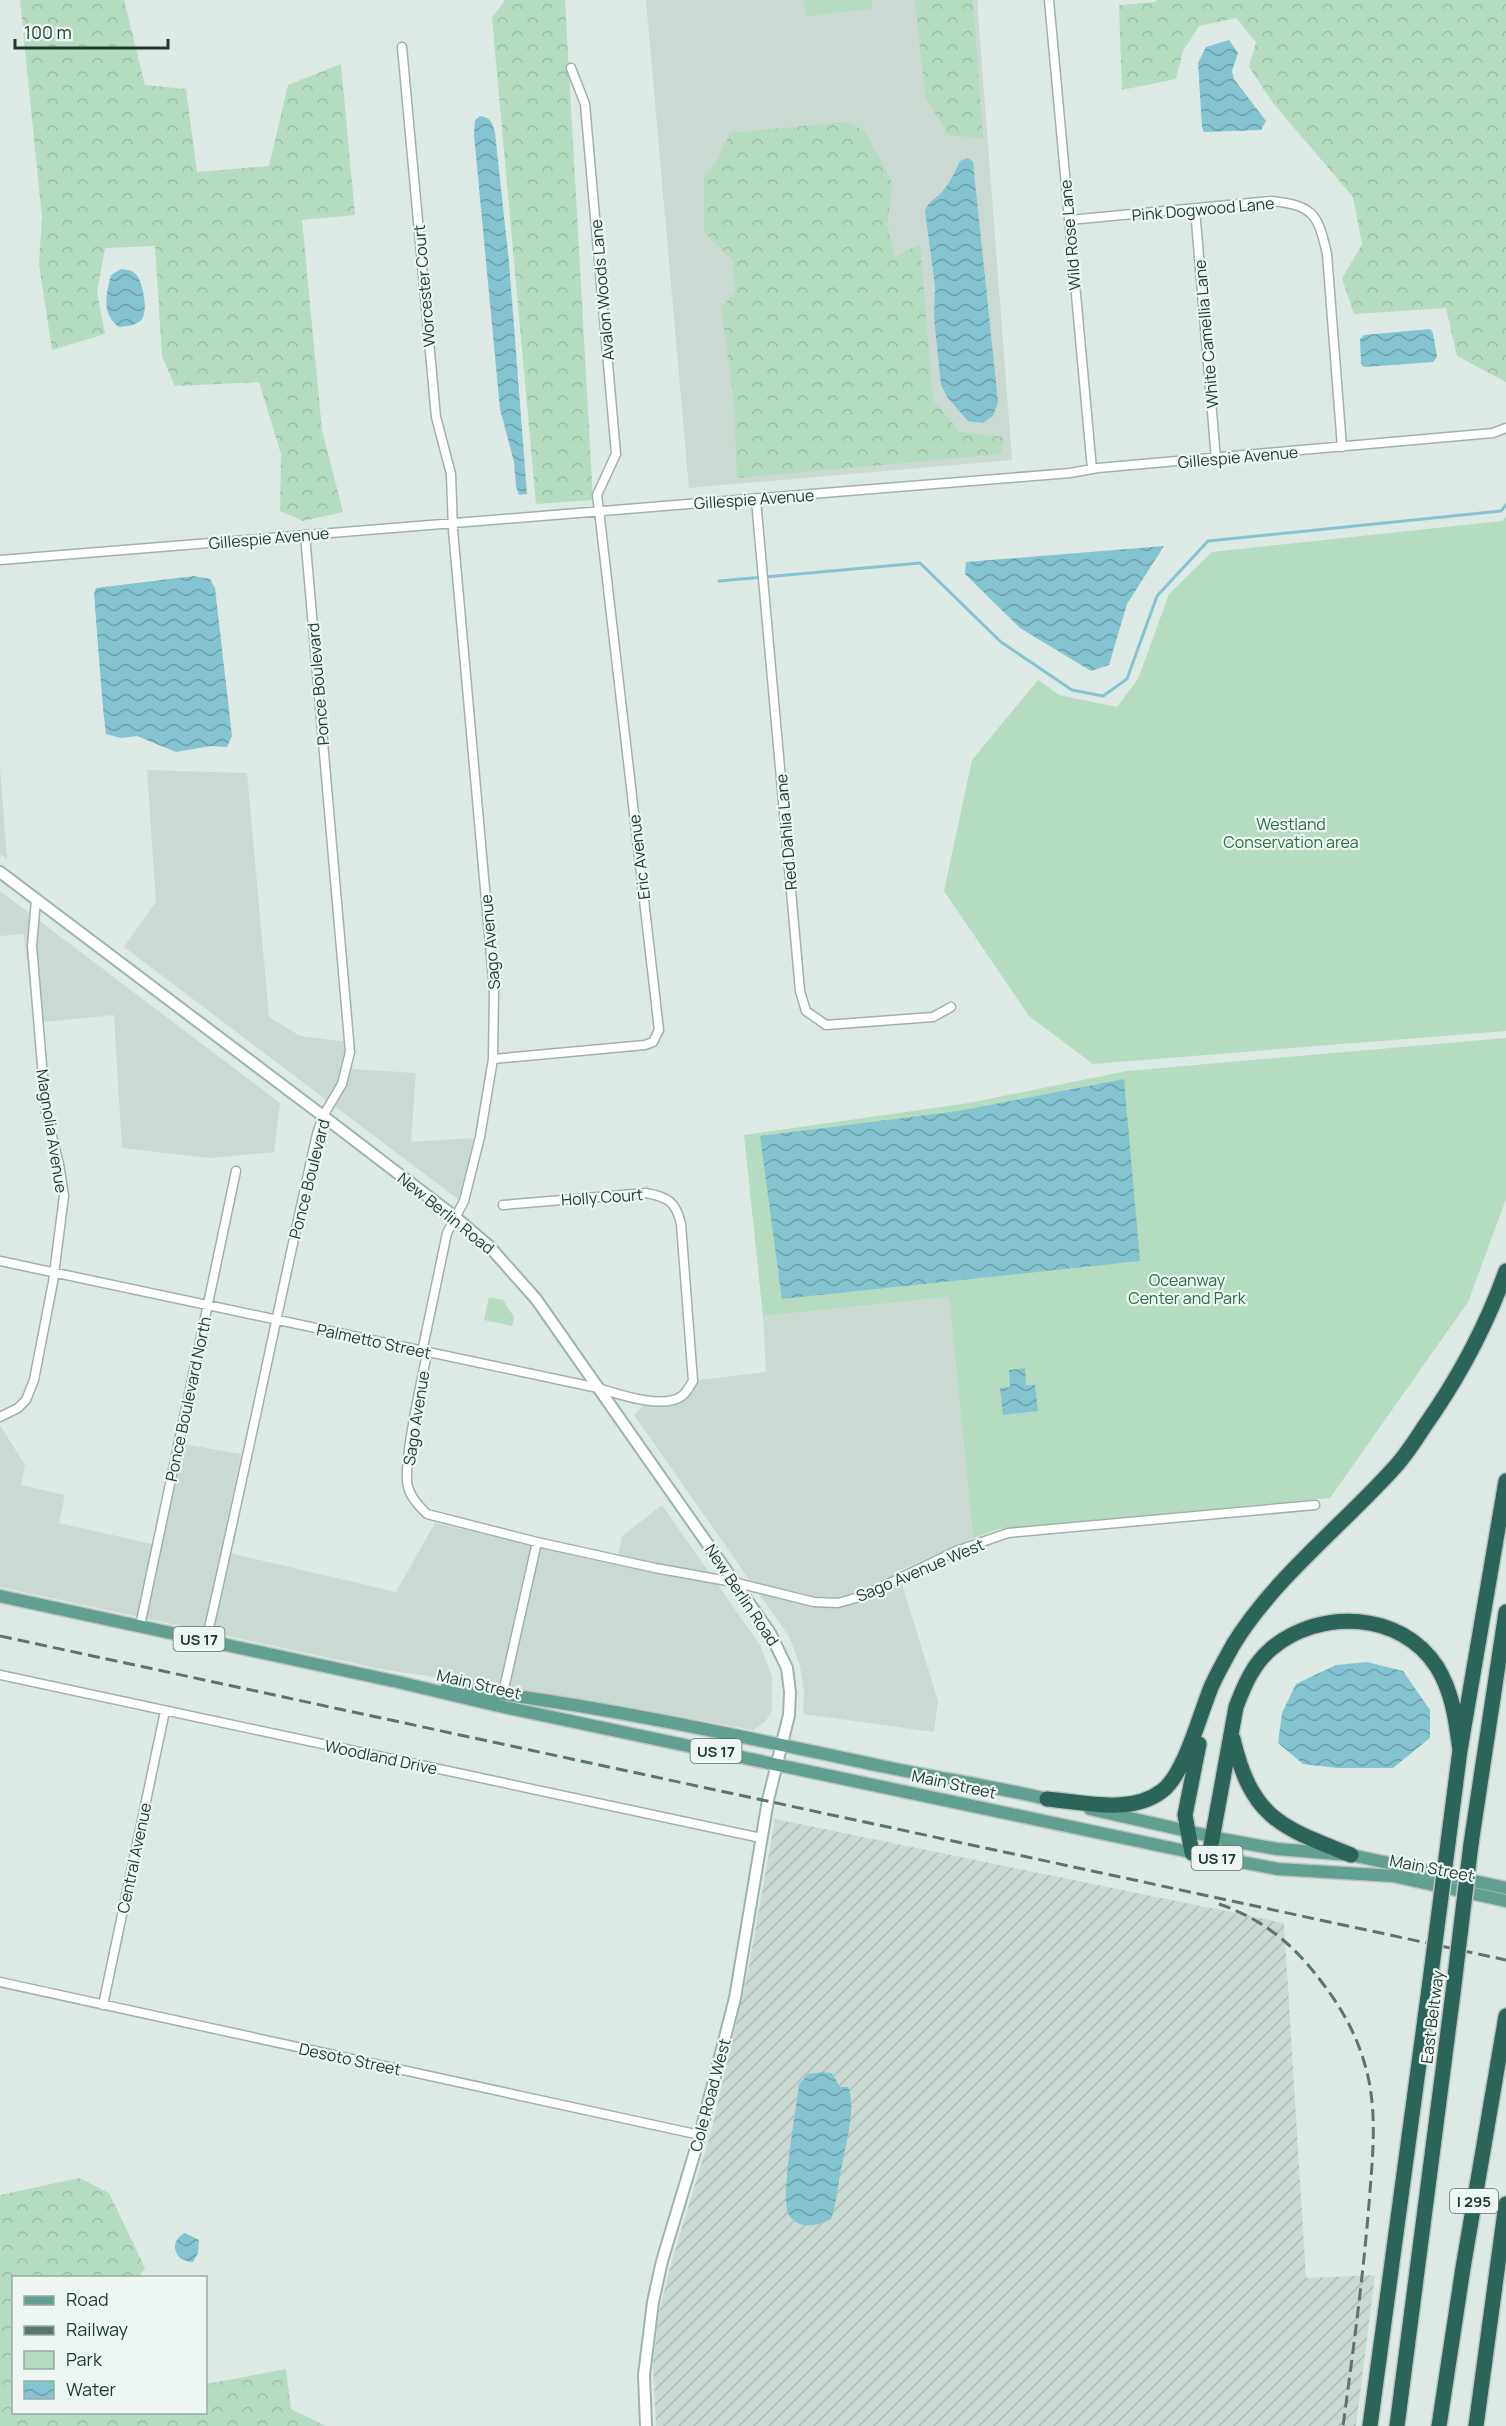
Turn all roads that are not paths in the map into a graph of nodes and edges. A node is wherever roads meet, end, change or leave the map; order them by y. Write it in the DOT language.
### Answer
graph roads {
  1 [pos="1049,0"];
  2 [pos="402,47"];
  3 [pos="572,68"];
  4 [pos="1195,209"];
  5 [pos="1069,220"];
  6 [pos="1506,428"];
  7 [pos="1342,447"];
  8 [pos="1216,459"];
  9 [pos="1092,469"];
  10 [pos="756,500"];
  11 [pos="599,510"];
  12 [pos="453,523"];
  13 [pos="305,535"];
  14 [pos="0,560"];
  15 [pos="0,872"];
  16 [pos="36,900"];
  17 [pos="951,1007"];
  18 [pos="493,1059"];
  19 [pos="323,1116"];
  20 [pos="236,1171"];
  21 [pos="503,1205"];
  22 [pos="455,1217"];
  23 [pos="0,1261"];
  24 [pos="1506,1271"];
  25 [pos="54,1273"];
  26 [pos="208,1306"];
  27 [pos="275,1320"];
  28 [pos="690,1334"];
  29 [pos="425,1352"];
  30 [pos="598,1388"];
  31 [pos="0,1417"];
  32 [pos="1506,1481"];
  33 [pos="1315,1505"];
  34 [pos="426,1514"];
  35 [pos="537,1542"];
  36 [pos="734,1582"];
  37 [pos="0,1596"];
  38 [pos="1506,1612"];
  39 [pos="140,1626"];
  40 [pos="206,1641"];
  41 [pos="0,1675"];
  42 [pos="398,1682"];
  43 [pos="1213,1683"];
  44 [pos="503,1694"];
  45 [pos="165,1711"];
  46 [pos="1231,1734"];
  47 [pos="783,1745"];
  48 [pos="1460,1750"];
  49 [pos="777,1764"];
  50 [pos="1047,1799"];
  51 [pos="1188,1832"];
  52 [pos="1212,1837"];
  53 [pos="761,1838"];
  54 [pos="1192,1853"];
  55 [pos="1351,1855"];
  56 [pos="1209,1856"];
  57 [pos="1506,1888"];
  58 [pos="1506,1901"];
  59 [pos="0,1982"];
  60 [pos="104,2005"];
  61 [pos="1506,2016"];
  62 [pos="700,2135"];
  63 [pos="1506,2204"];
  64 [pos="646,2426"];
  65 [pos="1370,2426"];
  66 [pos="1396,2426"];
  67 [pos="1440,2426"];
  68 [pos="1476,2426"];
  1 -- 5 [label="street, Wild Rose Lane"];
  2 -- 12 [label="street, Worcester Court"];
  3 -- 11 [label="street, Avalon Woods Lane"];
  4 -- 5 [label="street, Pink Dogwood Lane"];
  4 -- 7 [label="street, Pink Dogwood Lane"];
  4 -- 8 [label="street, White Camellia Lane"];
  5 -- 9 [label="street, Wild Rose Lane"];
  6 -- 7 [label="street, Gillespie Avenue"];
  7 -- 8 [label="street, Gillespie Avenue"];
  8 -- 9 [label="street, Gillespie Avenue"];
  9 -- 10 [label="street, Gillespie Avenue"];
  10 -- 11 [label="street, Gillespie Avenue"];
  10 -- 17 [label="street, Red Dahlia Lane"];
  11 -- 12 [label="street, Gillespie Avenue"];
  11 -- 18 [label="street, Eric Avenue"];
  12 -- 13 [label="street, Gillespie Avenue"];
  12 -- 18 [label="street, Sago Avenue"];
  13 -- 14 [label="street, Gillespie Avenue"];
  13 -- 19 [label="street, Ponce Boulevard"];
  15 -- 16 [label="street, New Berlin Road"];
  16 -- 19 [label="street, New Berlin Road"];
  16 -- 25 [label="street, Magnolia Avenue"];
  18 -- 22 [label="street, Sago Avenue"];
  19 -- 22 [label="street, New Berlin Road"];
  19 -- 27 [label="street, Ponce Boulevard"];
  20 -- 26 [label="street, Ponce Boulevard North"];
  21 -- 28 [label="street, Holly Court"];
  22 -- 29 [label="street, Sago Avenue"];
  22 -- 30 [label="street, New Berlin Road"];
  23 -- 25 [label="street, Palmetto Street"];
  24 -- 43 [label="highway"];
  25 -- 26 [label="street, Palmetto Street"];
  25 -- 31 [label="street, Magnolia Avenue"];
  26 -- 27 [label="street, Palmetto Street"];
  26 -- 39 [label="street, Ponce Boulevard North"];
  27 -- 29 [label="street, Palmetto Street"];
  27 -- 40 [label="street, Ponce Boulevard"];
  28 -- 30 [label="street, Palmetto Street"];
  29 -- 30 [label="street, Palmetto Street"];
  29 -- 34 [label="street, Sago Avenue"];
  30 -- 36 [label="street, New Berlin Road"];
  32 -- 48 [label="highway"];
  33 -- 36 [label="street, Sago Avenue West"];
  34 -- 35 [label="street, Sago Avenue West"];
  35 -- 36 [label="street, Sago Avenue West"];
  35 -- 44 [label="street"];
  36 -- 47 [label="street, New Berlin Road"];
  37 -- 39 [label="main road, Main Street / US 17"];
  38 -- 66 [label="highway, East Beltway / I 295, bridge"];
  39 -- 40 [label="main road, Main Street / US 17"];
  40 -- 42 [label="main road, Main Street / US 17"];
  41 -- 45 [label="street, Woodland Drive"];
  42 -- 44 [label="main road, Main Street / US 17"];
  42 -- 49 [label="main road, Main Street / US 17"];
  43 -- 50 [label="highway"];
  43 -- 51 [label="highway"];
  44 -- 47 [label="main road, Main Street / US 17"];
  45 -- 53 [label="street, Woodland Drive"];
  45 -- 60 [label="street, Central Avenue"];
  46 -- 48 [label="highway"];
  46 -- 52 [label="highway"];
  46 -- 55 [label="highway"];
  47 -- 49 [label="street, New Berlin Road"];
  47 -- 50 [label="main road, Main Street / US 17"];
  48 -- 65 [label="highway, bridge"];
  49 -- 53 [label="street, Cole Road West"];
  49 -- 54 [label="main road, Main Street / US 17"];
  50 -- 51 [label="main road, Main Street / US 17"];
  51 -- 52 [label="main road, Main Street / US 17"];
  51 -- 54 [label="highway"];
  52 -- 55 [label="main road, Main Street / US 17"];
  52 -- 56 [label="highway"];
  53 -- 62 [label="street, Cole Road West"];
  54 -- 56 [label="main road, Main Street / US 17"];
  55 -- 57 [label="main road, Main Street / US 17"];
  56 -- 58 [label="main road, Main Street / US 17"];
  59 -- 60 [label="street, Desoto Street"];
  60 -- 62 [label="street, Desoto Street"];
  61 -- 67 [label="highway, I 295"];
  62 -- 64 [label="street, Cole Road West"];
  63 -- 68 [label="highway"];
}
